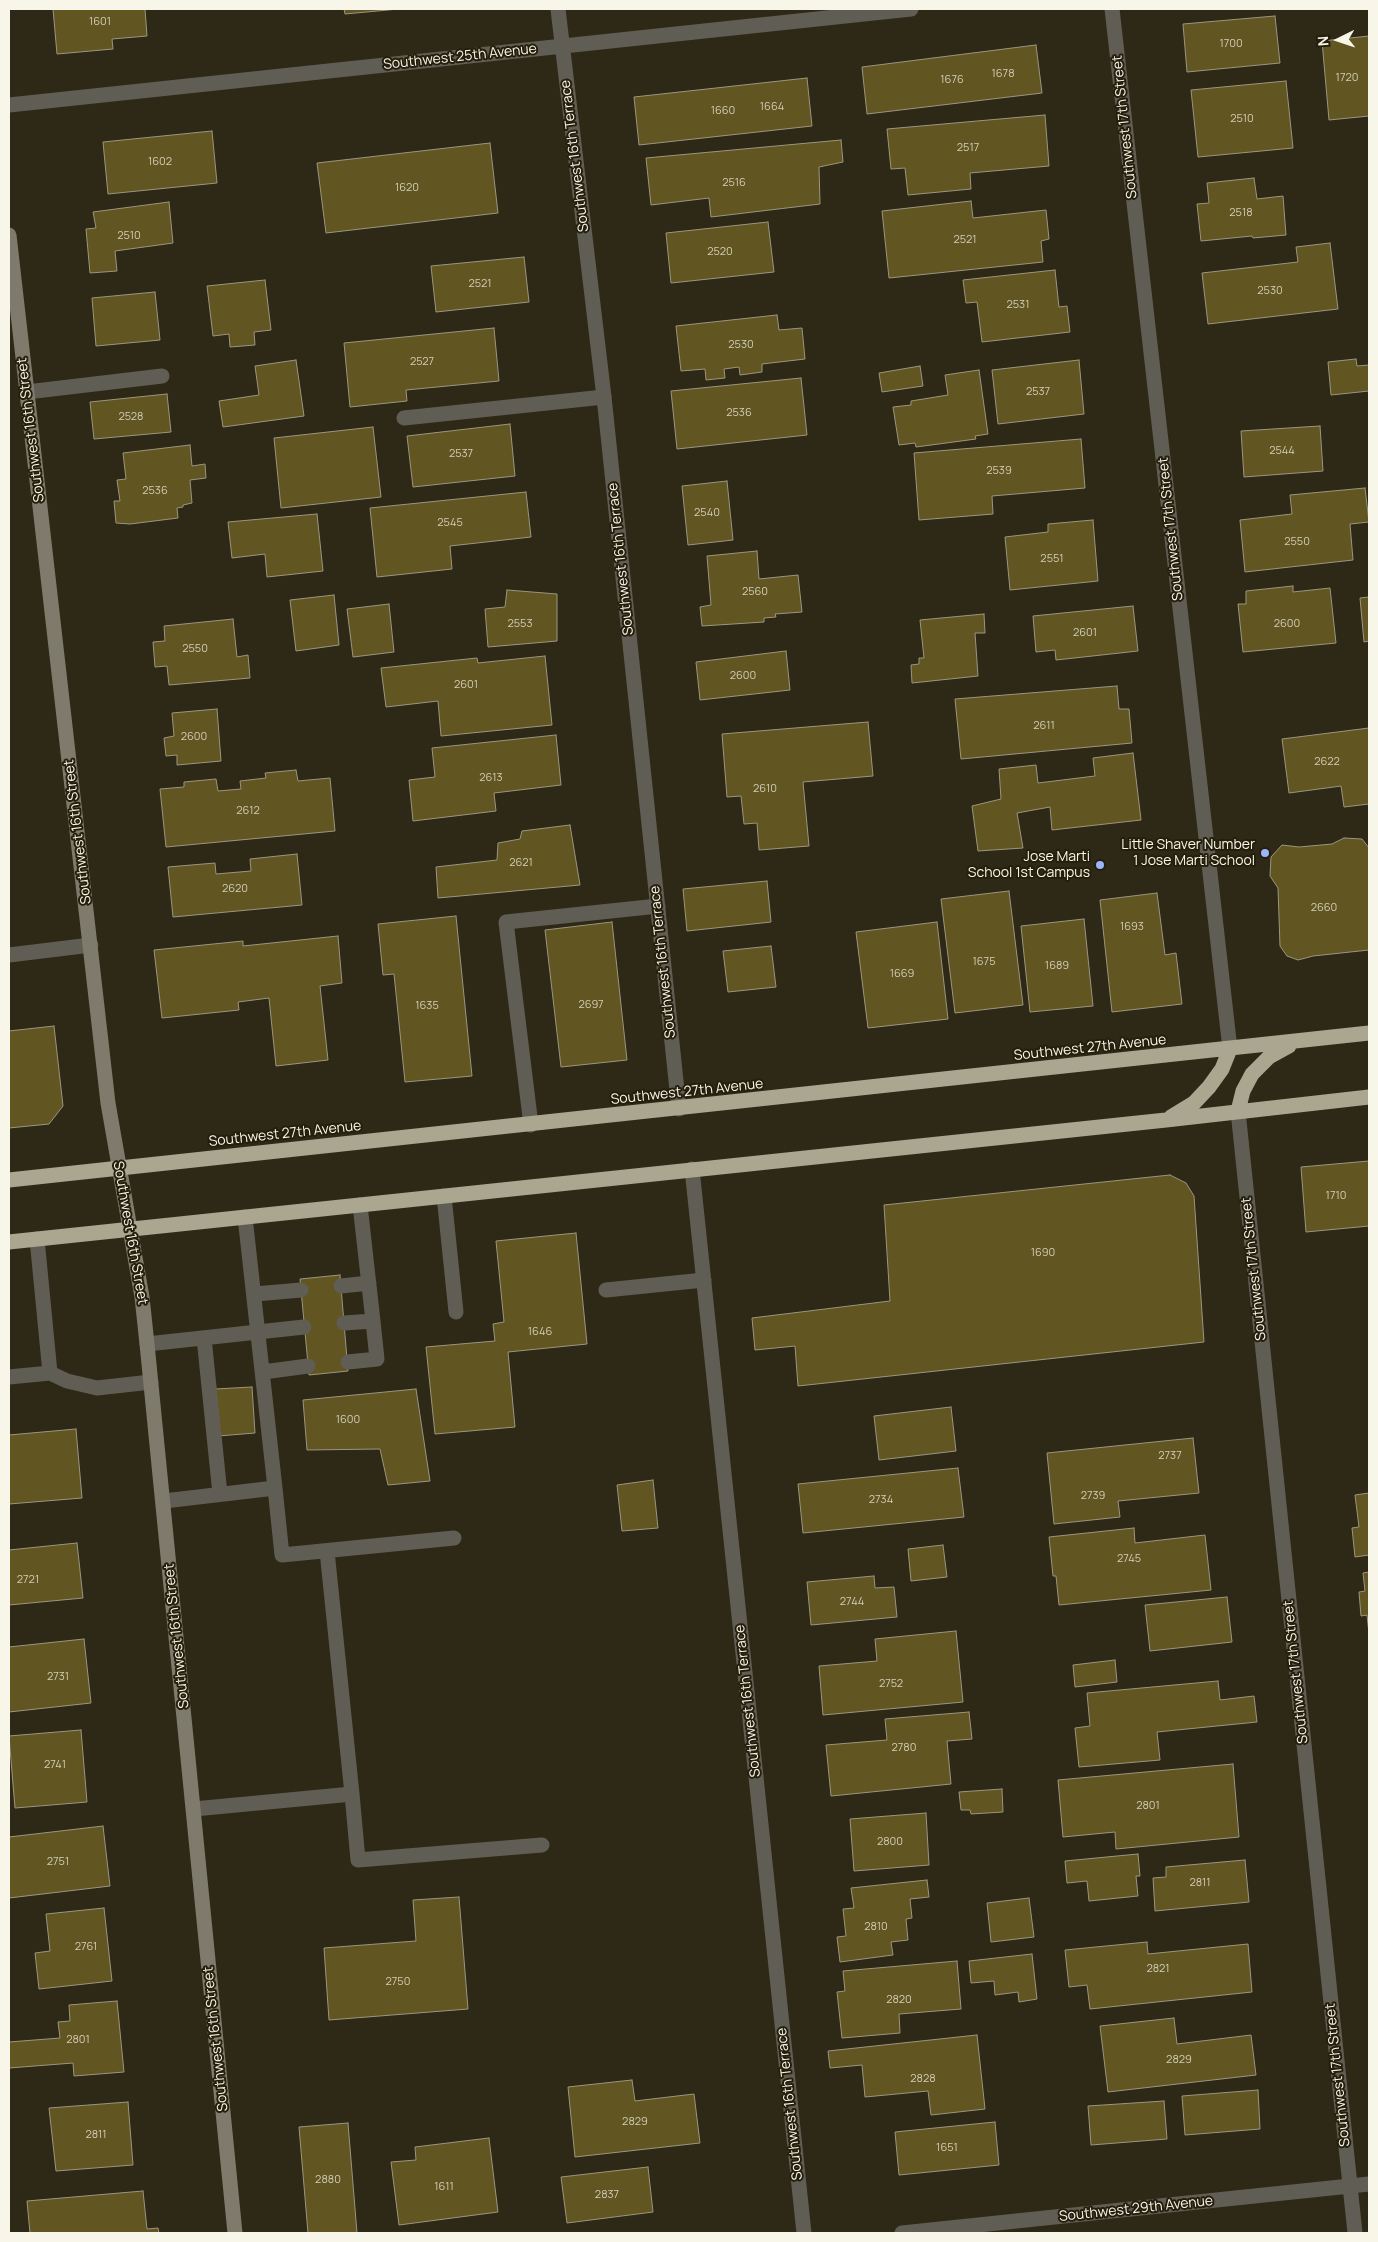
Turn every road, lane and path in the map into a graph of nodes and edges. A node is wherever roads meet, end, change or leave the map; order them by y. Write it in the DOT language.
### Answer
graph roads {
  1 [pos="558,9"];
  2 [pos="911,9"];
  3 [pos="1112,9"];
  4 [pos="562,46"];
  5 [pos="9,105"];
  6 [pos="9,235"];
  7 [pos="162,376"];
  8 [pos="27,392"];
  9 [pos="604,397"];
  10 [pos="404,418"];
  11 [pos="658,906"];
  12 [pos="91,945"];
  13 [pos="9,955"];
  14 [pos="1369,1033"];
  15 [pos="1297,1042"];
  16 [pos="1230,1049"];
  17 [pos="1369,1096"];
  18 [pos="679,1109"];
  19 [pos="1238,1111"];
  20 [pos="1166,1120"];
  21 [pos="531,1125"];
  22 [pos="119,1168"];
  23 [pos="692,1169"];
  24 [pos="9,1180"];
  25 [pos="444,1196"];
  26 [pos="360,1205"];
  27 [pos="245,1217"];
  28 [pos="130,1228"];
  29 [pos="37,1239"];
  30 [pos="9,1242"];
  31 [pos="704,1280"];
  32 [pos="369,1283"];
  33 [pos="341,1286"];
  34 [pos="301,1290"];
  35 [pos="606,1290"];
  36 [pos="254,1294"];
  37 [pos="456,1312"];
  38 [pos="373,1321"];
  39 [pos="344,1323"];
  40 [pos="304,1327"];
  41 [pos="259,1332"];
  42 [pos="204,1338"];
  43 [pos="147,1344"];
  44 [pos="348,1362"];
  45 [pos="308,1366"];
  46 [pos="263,1372"];
  47 [pos="50,1373"];
  48 [pos="9,1377"];
  49 [pos="151,1382"];
  50 [pos="275,1488"];
  51 [pos="220,1494"];
  52 [pos="164,1500"];
  53 [pos="454,1538"];
  54 [pos="327,1551"];
  55 [pos="352,1794"];
  56 [pos="194,1809"];
  57 [pos="542,1845"];
  58 [pos="1369,2184"];
  59 [pos="1349,2186"];
  60 [pos="235,2233"];
  61 [pos="804,2233"];
  62 [pos="902,2233"];
  63 [pos="1354,2233"];
  1 -- 4 [label="street, Southwest 16th Terrace"];
  2 -- 4 [label="street, Southwest 25th Avenue"];
  3 -- 16 [label="street, Southwest 17th Street"];
  4 -- 5 [label="street, Southwest 25th Avenue"];
  4 -- 9 [label="street, Southwest 16th Terrace"];
  6 -- 8 [label="street, Southwest 16th Street"];
  7 -- 8 [label="street"];
  8 -- 12 [label="street, Southwest 16th Street"];
  9 -- 10 [label="street"];
  9 -- 11 [label="street, Southwest 16th Terrace"];
  11 -- 18 [label="street, Southwest 16th Terrace"];
  11 -- 21 [label="street"];
  12 -- 13 [label="street"];
  12 -- 22 [label="street, Southwest 16th Street"];
  14 -- 15 [label="highway, Southwest 27th Avenue"];
  15 -- 16 [label="highway, Southwest 27th Avenue"];
  15 -- 19 [label="highway"];
  16 -- 18 [label="highway, Southwest 27th Avenue"];
  16 -- 20 [label="highway"];
  17 -- 19 [label="highway"];
  18 -- 21 [label="highway, Southwest 27th Avenue"];
  19 -- 20 [label="highway"];
  19 -- 59 [label="street, Southwest 17th Street"];
  20 -- 23 [label="highway"];
  21 -- 22 [label="highway, Southwest 27th Avenue"];
  22 -- 24 [label="highway, Southwest 27th Avenue"];
  22 -- 28 [label="street, Southwest 16th Street"];
  23 -- 25 [label="highway"];
  23 -- 31 [label="street, Southwest 16th Terrace"];
  25 -- 26 [label="highway"];
  25 -- 37 [label="street"];
  26 -- 27 [label="highway"];
  26 -- 32 [label="street"];
  27 -- 28 [label="highway"];
  27 -- 36 [label="street"];
  28 -- 29 [label="highway"];
  28 -- 43 [label="street, Southwest 16th Street"];
  29 -- 30 [label="highway"];
  29 -- 47 [label="street"];
  31 -- 35 [label="street"];
  31 -- 61 [label="street, Southwest 16th Terrace"];
  32 -- 33 [label="street"];
  32 -- 38 [label="street"];
  34 -- 36 [label="street"];
  36 -- 41 [label="street"];
  38 -- 39 [label="street"];
  38 -- 44 [label="street"];
  40 -- 41 [label="street"];
  41 -- 42 [label="street"];
  41 -- 46 [label="street"];
  42 -- 43 [label="street"];
  42 -- 51 [label="street"];
  43 -- 49 [label="street, Southwest 16th Street"];
  45 -- 46 [label="street"];
  46 -- 50 [label="street"];
  47 -- 48 [label="street"];
  47 -- 49 [label="street"];
  49 -- 52 [label="street, Southwest 16th Street"];
  50 -- 51 [label="street"];
  50 -- 54 [label="street"];
  51 -- 52 [label="street"];
  52 -- 56 [label="street, Southwest 16th Street"];
  53 -- 54 [label="street"];
  54 -- 55 [label="street"];
  55 -- 56 [label="street"];
  55 -- 57 [label="street"];
  56 -- 60 [label="street, Southwest 16th Street"];
  58 -- 59 [label="street, Southwest 29th Avenue"];
  59 -- 62 [label="street, Southwest 29th Avenue"];
  59 -- 63 [label="street, Southwest 17th Street"];
}
